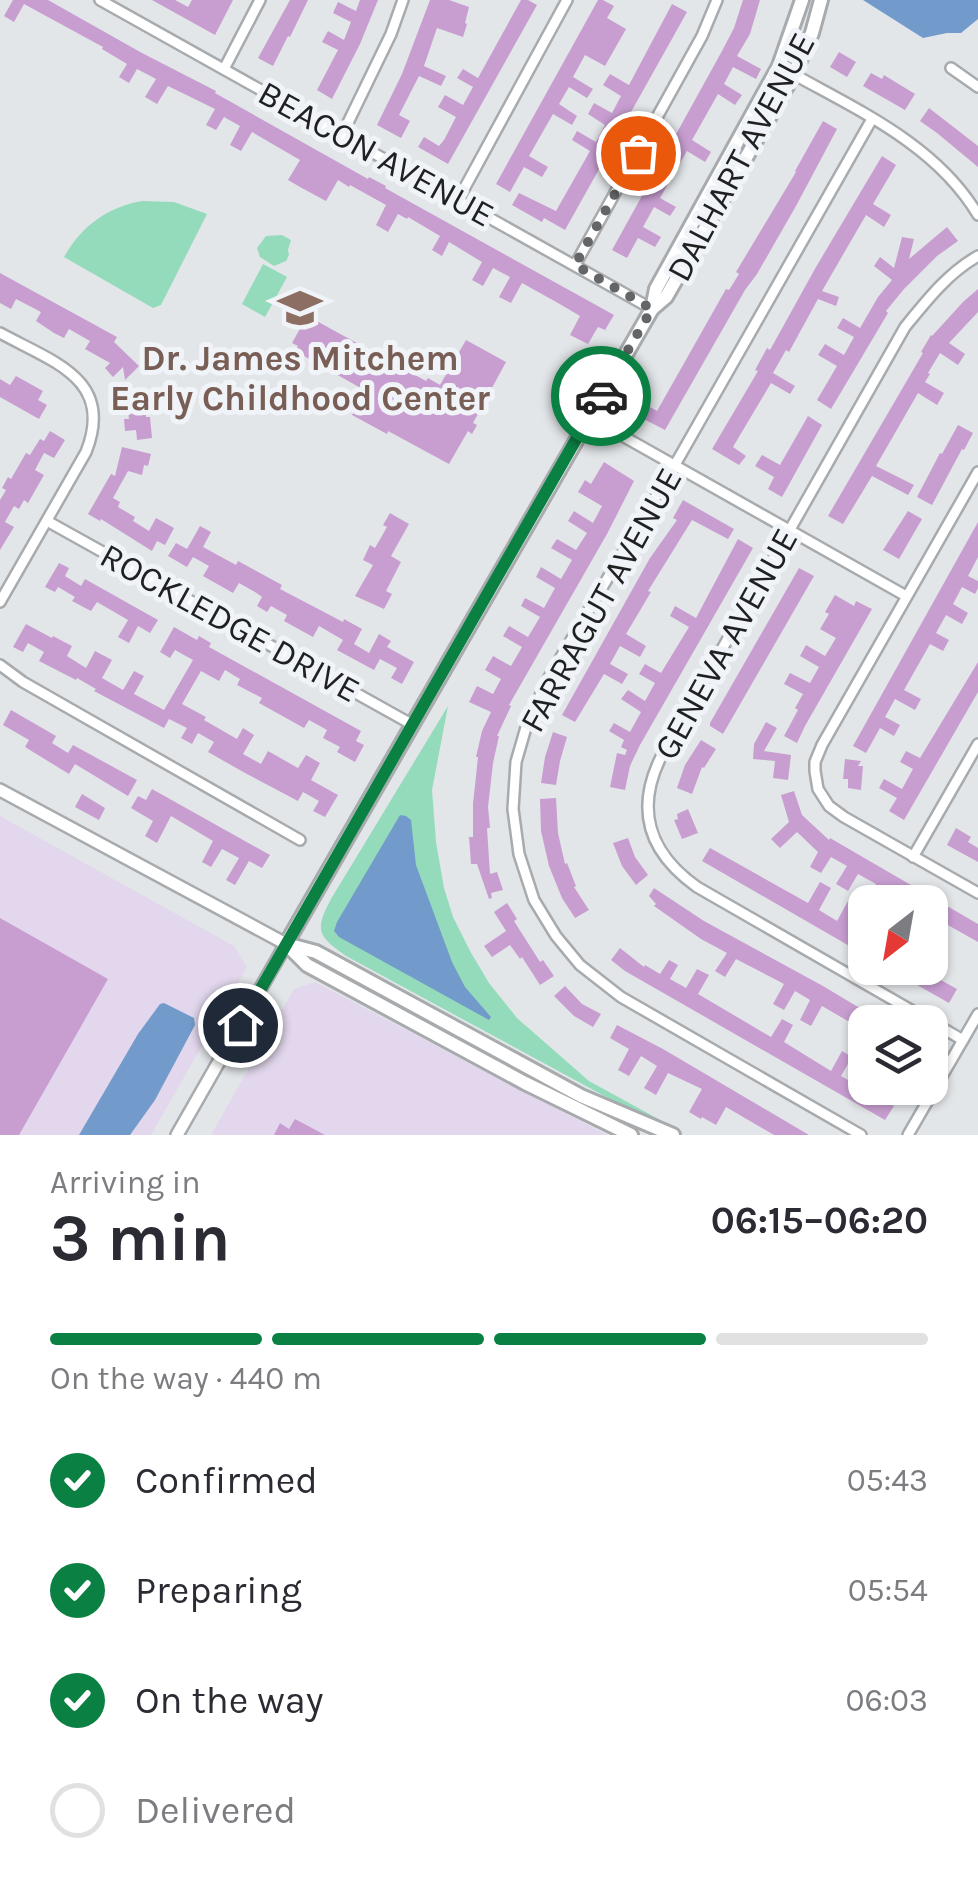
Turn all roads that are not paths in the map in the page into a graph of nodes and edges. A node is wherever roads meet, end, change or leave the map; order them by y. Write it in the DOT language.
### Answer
graph roads {
  1 [pos="260,0"];
  2 [pos="402,0"];
  3 [pos="567,0"];
  4 [pos="717,0"];
  5 [pos="802,0"];
  6 [pos="821,0"];
  7 [pos="106,1"];
  8 [pos="778,66"];
  9 [pos="951,68"];
  10 [pos="224,69"];
  11 [pos="794,74"];
  12 [pos="978,87"];
  13 [pos="872,118"];
  14 [pos="342,135"];
  15 [pos="458,200"];
  16 [pos="978,215"];
  17 [pos="978,256"];
  18 [pos="575,265"];
  19 [pos="652,309"];
  20 [pos="0,333"];
  21 [pos="589,417"];
  22 [pos="675,464"];
  23 [pos="978,472"];
  24 [pos="48,521"];
  25 [pos="790,530"];
  26 [pos="906,596"];
  27 [pos="0,602"];
  28 [pos="0,664"];
  29 [pos="413,725"];
  30 [pos="978,744"];
  31 [pos="0,790"];
  32 [pos="300,840"];
  33 [pos="913,857"];
  34 [pos="978,894"];
  35 [pos="286,944"];
  36 [pos="978,1014"];
  37 [pos="963,1040"];
  38 [pos="177,1135"];
  39 [pos="631,1135"];
  40 [pos="673,1135"];
  41 [pos="861,1135"];
  42 [pos="908,1135"];
  1 -- 10 [label="street"];
  2 -- 14 [label="street"];
  3 -- 15 [label="street"];
  4 -- 18 [label="street"];
  5 -- 8 [label="main road, DALHART AVENUE"];
  6 -- 11 [label="main road, DALHART AVENUE"];
  7 -- 10 [label="street, BEACON AVENUE"];
  8 -- 11 [label="street"];
  8 -- 19 [label="main road, DALHART AVENUE"];
  9 -- 12 [label="street"];
  10 -- 14 [label="street, BEACON AVENUE"];
  11 -- 13 [label="street"];
  11 -- 19 [label="main road, DALHART AVENUE"];
  13 -- 16 [label="street"];
  13 -- 22 [label="street, FARRAGUT AVENUE"];
  14 -- 15 [label="street, BEACON AVENUE"];
  15 -- 18 [label="street, BEACON AVENUE"];
  17 -- 25 [label="street, GENEVA AVENUE"];
  18 -- 19 [label="street, BEACON AVENUE"];
  19 -- 21 [label="main road, DALHART AVENUE"];
  20 -- 24 [label="street"];
  21 -- 22 [label="street"];
  21 -- 29 [label="main road, DALHART AVENUE"];
  22 -- 25 [label="street"];
  22 -- 41 [label="street, FARRAGUT AVENUE"];
  23 -- 26 [label="street"];
  24 -- 27 [label="street"];
  24 -- 29 [label="street, ROCKLEDGE DRIVE"];
  25 -- 26 [label="street"];
  25 -- 37 [label="street, GENEVA AVENUE"];
  26 -- 33 [label="street"];
  28 -- 32 [label="street"];
  29 -- 35 [label="main road, DALHART AVENUE"];
  30 -- 33 [label="street"];
  31 -- 35 [label="street"];
  33 -- 34 [label="street"];
  35 -- 38 [label="street"];
  35 -- 39 [label="main road"];
  35 -- 40 [label="main road"];
  36 -- 37 [label="street"];
  37 -- 42 [label="street"];
}
